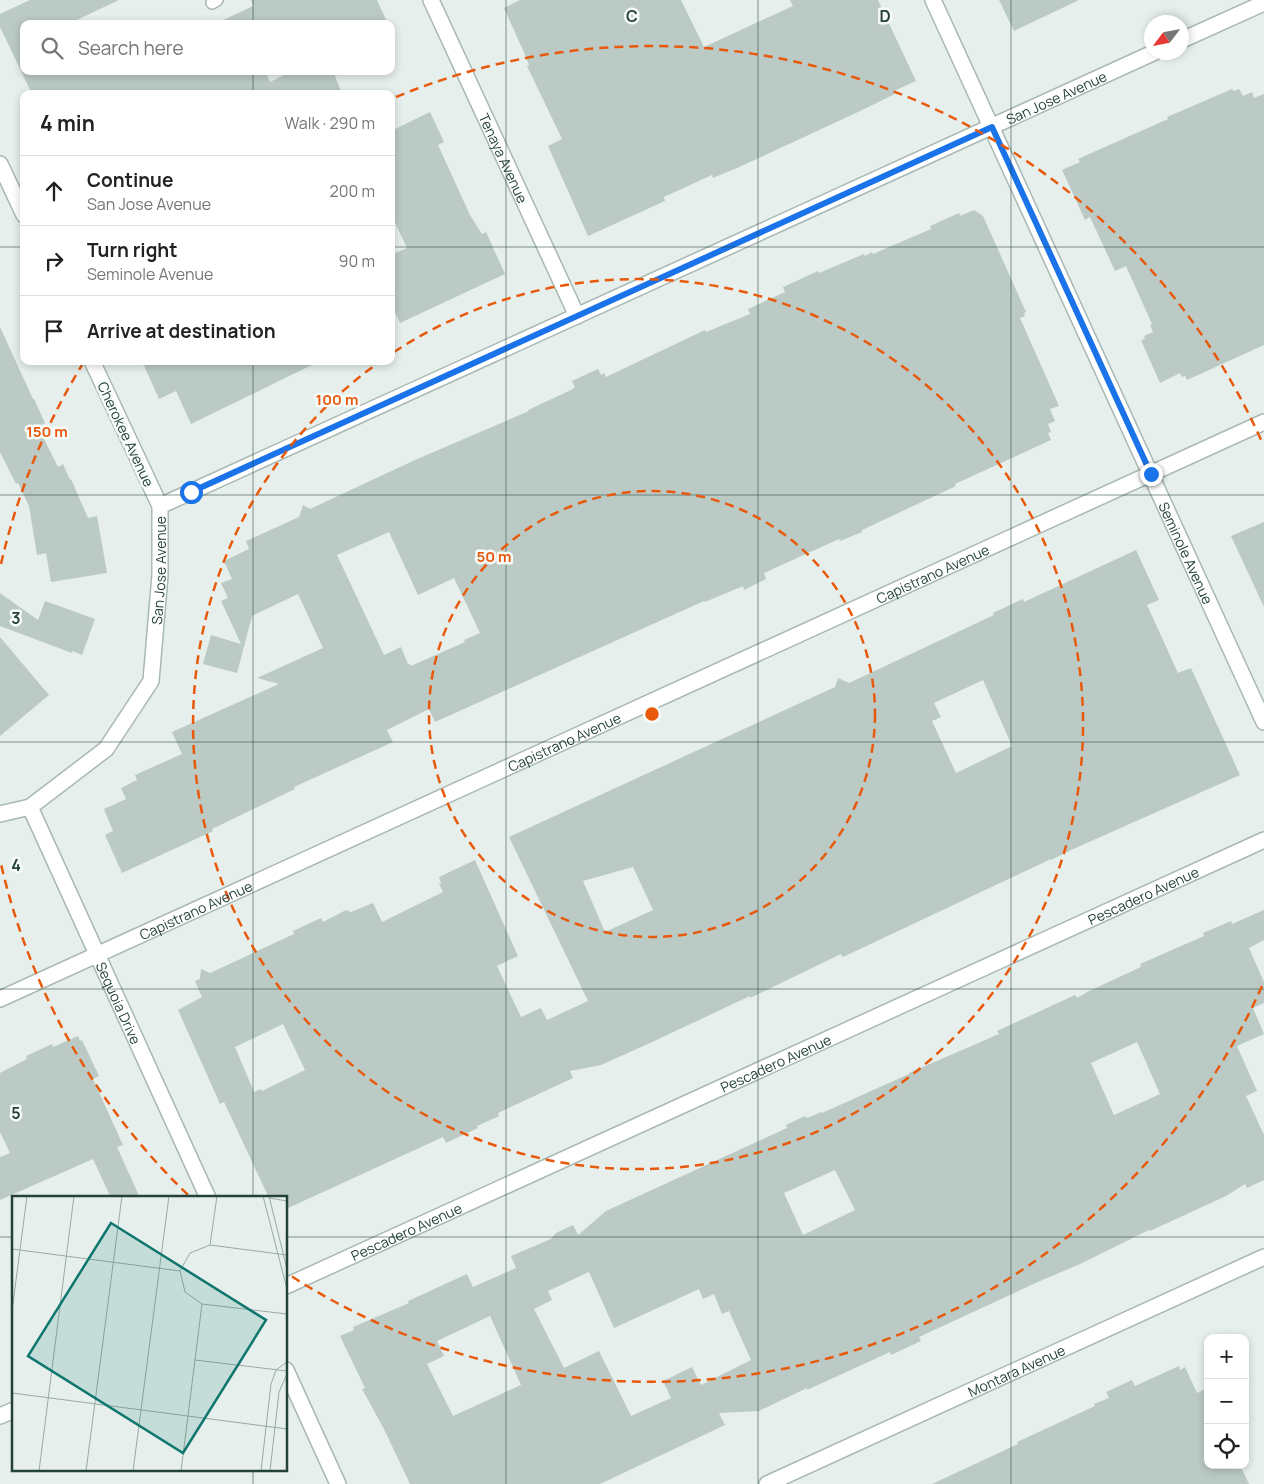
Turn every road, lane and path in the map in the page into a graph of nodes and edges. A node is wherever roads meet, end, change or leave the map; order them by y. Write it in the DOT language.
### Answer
graph roads {
  1 [pos="430,0"];
  2 [pos="933,0"];
  3 [pos="1264,3"];
  4 [pos="1189,37"];
  5 [pos="1144,57"];
  6 [pos="992,127"];
  7 [pos="0,164"];
  8 [pos="20,206"];
  9 [pos="577,316"];
  10 [pos="94,365"];
  11 [pos="1264,422"];
  12 [pos="1151,474"];
  13 [pos="160,506"];
  14 [pos="1264,722"];
  15 [pos="30,807"];
  16 [pos="0,814"];
  17 [pos="1264,840"];
  18 [pos="97,955"];
  19 [pos="0,999"];
  20 [pos="207,1196"];
  21 [pos="1264,1257"];
  22 [pos="288,1285"];
  23 [pos="288,1374"];
  24 [pos="12,1411"];
  25 [pos="0,1416"];
  26 [pos="338,1484"];
  27 [pos="767,1484"];
  1 -- 9 [label="street, Tenaya Avenue"];
  2 -- 6 [label="street, Seminole Avenue"];
  3 -- 4 [label="street"];
  5 -- 6 [label="street, San Jose Avenue"];
  6 -- 9 [label="street, San Jose Avenue"];
  6 -- 12 [label="street, Seminole Avenue"];
  7 -- 8 [label="street"];
  9 -- 13 [label="street, San Jose Avenue"];
  10 -- 13 [label="street, Cherokee Avenue"];
  11 -- 12 [label="street, Capistrano Avenue"];
  12 -- 14 [label="street, Seminole Avenue"];
  12 -- 18 [label="street, Capistrano Avenue"];
  13 -- 15 [label="street, San Jose Avenue"];
  15 -- 16 [label="street, San Jose Avenue"];
  15 -- 18 [label="street, Sequoia Drive"];
  17 -- 22 [label="street, Pescadero Avenue"];
  18 -- 19 [label="street, Capistrano Avenue"];
  18 -- 20 [label="street, Sequoia Drive"];
  21 -- 27 [label="street, Montara Avenue"];
  23 -- 26 [label="street"];
  24 -- 25 [label="street"];
}
